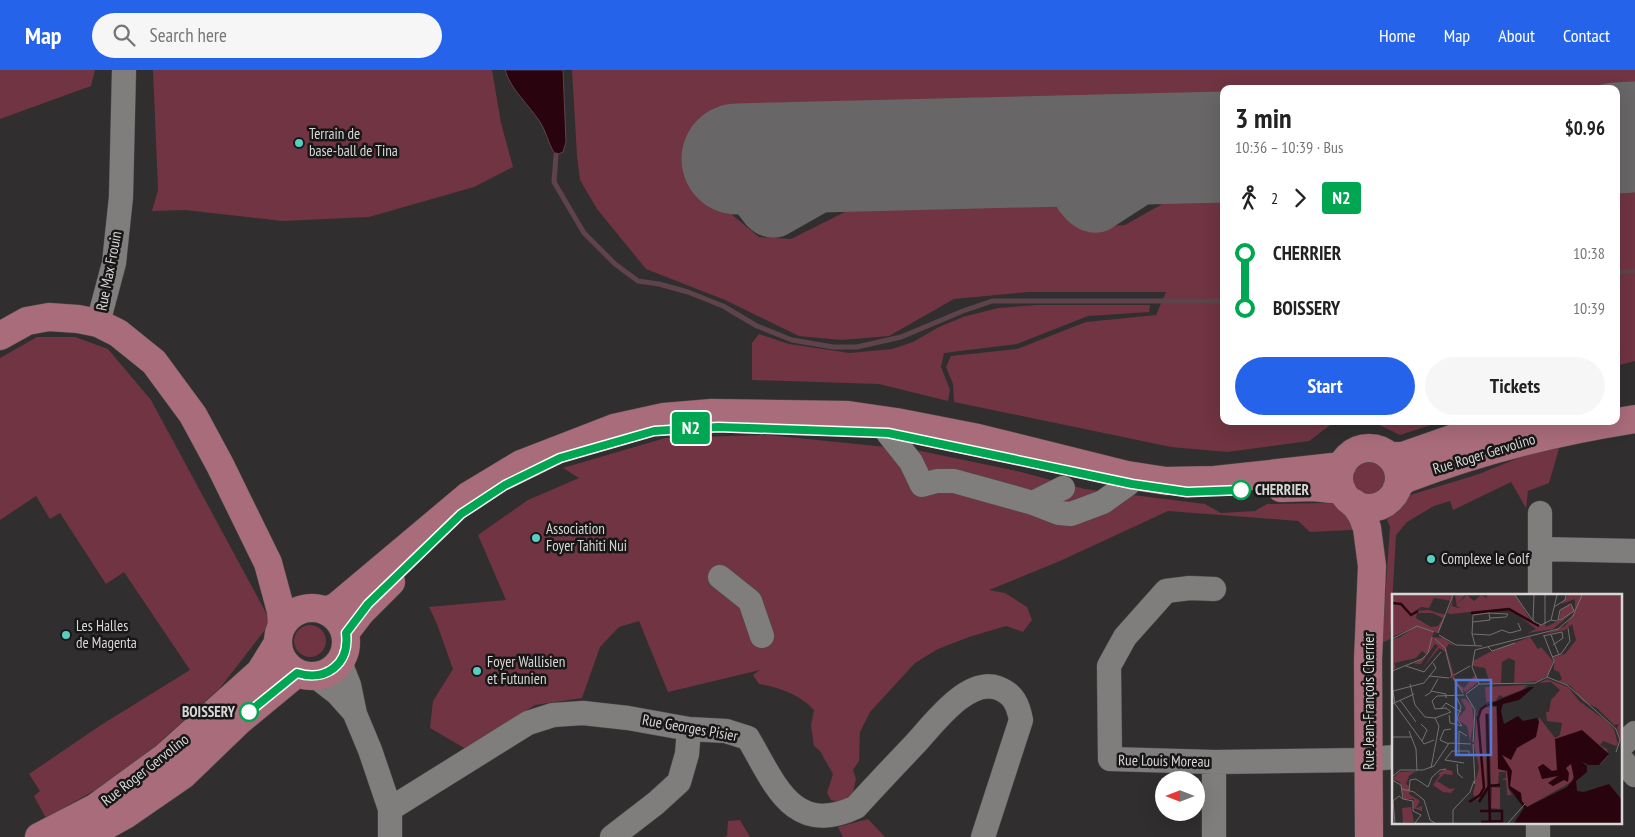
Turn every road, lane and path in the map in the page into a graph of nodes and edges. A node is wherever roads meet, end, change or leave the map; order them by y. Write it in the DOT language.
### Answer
graph roads {
  1 [pos="124,70"];
  2 [pos="98,322"];
  3 [pos="0,336"];
  4 [pos="1635,404"];
  5 [pos="1620,406"];
  6 [pos="1635,419"];
  7 [pos="1620,422"];
  8 [pos="1512,425"];
  9 [pos="1603,425"];
  10 [pos="888,433"];
  11 [pos="1389,456"];
  12 [pos="1128,484"];
  13 [pos="1346,486"];
  14 [pos="1063,488"];
  15 [pos="1395,493"];
  16 [pos="1033,503"];
  17 [pos="1540,513"];
  18 [pos="1540,549"];
  19 [pos="1635,550"];
  20 [pos="268,563"];
  21 [pos="1372,566"];
  22 [pos="720,577"];
  23 [pos="1214,589"];
  24 [pos="1540,594"];
  25 [pos="317,609"];
  26 [pos="346,633"];
  27 [pos="280,634"];
  28 [pos="762,636"];
  29 [pos="340,662"];
  30 [pos="306,674"];
  31 [pos="355,714"];
  32 [pos="689,729"];
  33 [pos="1635,733"];
  34 [pos="1622,745"];
  35 [pos="1381,758"];
  36 [pos="1622,761"];
  37 [pos="1214,762"];
  38 [pos="1635,775"];
  39 [pos="390,809"];
  40 [pos="1538,824"];
  41 [pos="39,837"];
  42 [pos="85,837"];
  43 [pos="390,837"];
  44 [pos="612,837"];
  45 [pos="983,837"];
  46 [pos="1214,837"];
  47 [pos="1369,837"];
  48 [pos="1538,837"];
  1 -- 2 [label="street, Rue Max Frouin"];
  2 -- 3 [label="main road"];
  2 -- 20 [label="main road, Rue Max Frouin"];
  4 -- 5 [label="main road"];
  6 -- 7 [label="main road, Rue Roger Gervolino"];
  8 -- 11 [label="main road, Rue Roger Gervolino"];
  9 -- 15 [label="main road, Rue Roger Gervolino"];
  10 -- 12 [label="main road"];
  10 -- 16 [label="street"];
  10 -- 26 [label="main road"];
  11 -- 13 [label="main road"];
  11 -- 15 [label="main road"];
  12 -- 13 [label="main road"];
  12 -- 16 [label="street"];
  13 -- 15 [label="main road"];
  13 -- 21 [label="main road, Rue Jean-François Cherrier"];
  13 -- 25 [label="main road"];
  14 -- 16 [label="street"];
  15 -- 21 [label="main road, Rue Jean-François Cherrier"];
  17 -- 18 [label="street"];
  18 -- 19 [label="street"];
  18 -- 24 [label="street"];
  20 -- 25 [label="main road, Rue Max Frouin"];
  20 -- 27 [label="main road, Rue Max Frouin"];
  21 -- 35 [label="main road, Rue Jean-François Cherrier"];
  22 -- 28 [label="street"];
  23 -- 37 [label="street, Rue Louis Moreau"];
  25 -- 26 [label="main road"];
  25 -- 27 [label="main road"];
  26 -- 29 [label="main road"];
  27 -- 30 [label="main road"];
  27 -- 41 [label="main road, Rue Roger Gervolino"];
  29 -- 30 [label="main road"];
  29 -- 31 [label="street"];
  30 -- 31 [label="street"];
  30 -- 42 [label="main road, Rue Roger Gervolino"];
  31 -- 39 [label="street"];
  32 -- 39 [label="street, Rue Georges Pisier"];
  32 -- 44 [label="street"];
  32 -- 45 [label="street, Rue Georges Pisier"];
  33 -- 34 [label="street"];
  35 -- 37 [label="street, Rue Louis Moreau"];
  35 -- 47 [label="main road, Rue Jean-François Cherrier"];
  36 -- 38 [label="street"];
  37 -- 46 [label="street"];
  39 -- 43 [label="street"];
  40 -- 48 [label="street"];
}
